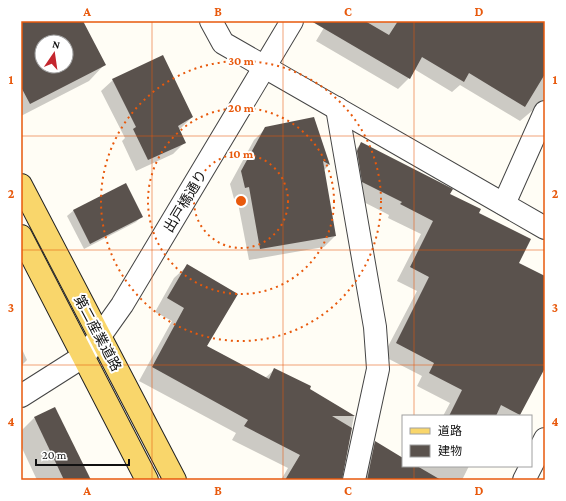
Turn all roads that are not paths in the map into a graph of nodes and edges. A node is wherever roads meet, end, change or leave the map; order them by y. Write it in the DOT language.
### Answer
graph roads {
  1 [pos="212,21"];
  2 [pos="292,21"];
  3 [pos="266,67"];
  4 [pos="337,108"];
  5 [pos="545,112"];
  6 [pos="21,185"];
  7 [pos="504,204"];
  8 [pos="545,228"];
  9 [pos="21,236"];
  10 [pos="100,336"];
  11 [pos="84,356"];
  12 [pos="21,396"];
  13 [pos="545,439"];
  14 [pos="534,471"];
  15 [pos="147,480"];
  16 [pos="175,480"];
  17 [pos="354,480"];
  1 -- 3 [label="street"];
  2 -- 3 [label="street, 出戸橋通り"];
  3 -- 4 [label="street"];
  3 -- 10 [label="street, 出戸橋通り"];
  4 -- 7 [label="street"];
  4 -- 17 [label="street"];
  5 -- 7 [label="street"];
  6 -- 10 [label="main road, 第二産業道路"];
  7 -- 8 [label="street"];
  9 -- 11 [label="main road, 第二産業道路"];
  10 -- 11 [label="street, 出戸橋通り"];
  10 -- 16 [label="main road, 第二産業道路"];
  11 -- 12 [label="street, 出戸橋通り"];
  11 -- 15 [label="main road, 第二産業道路"];
  13 -- 14 [label="street"];
}
